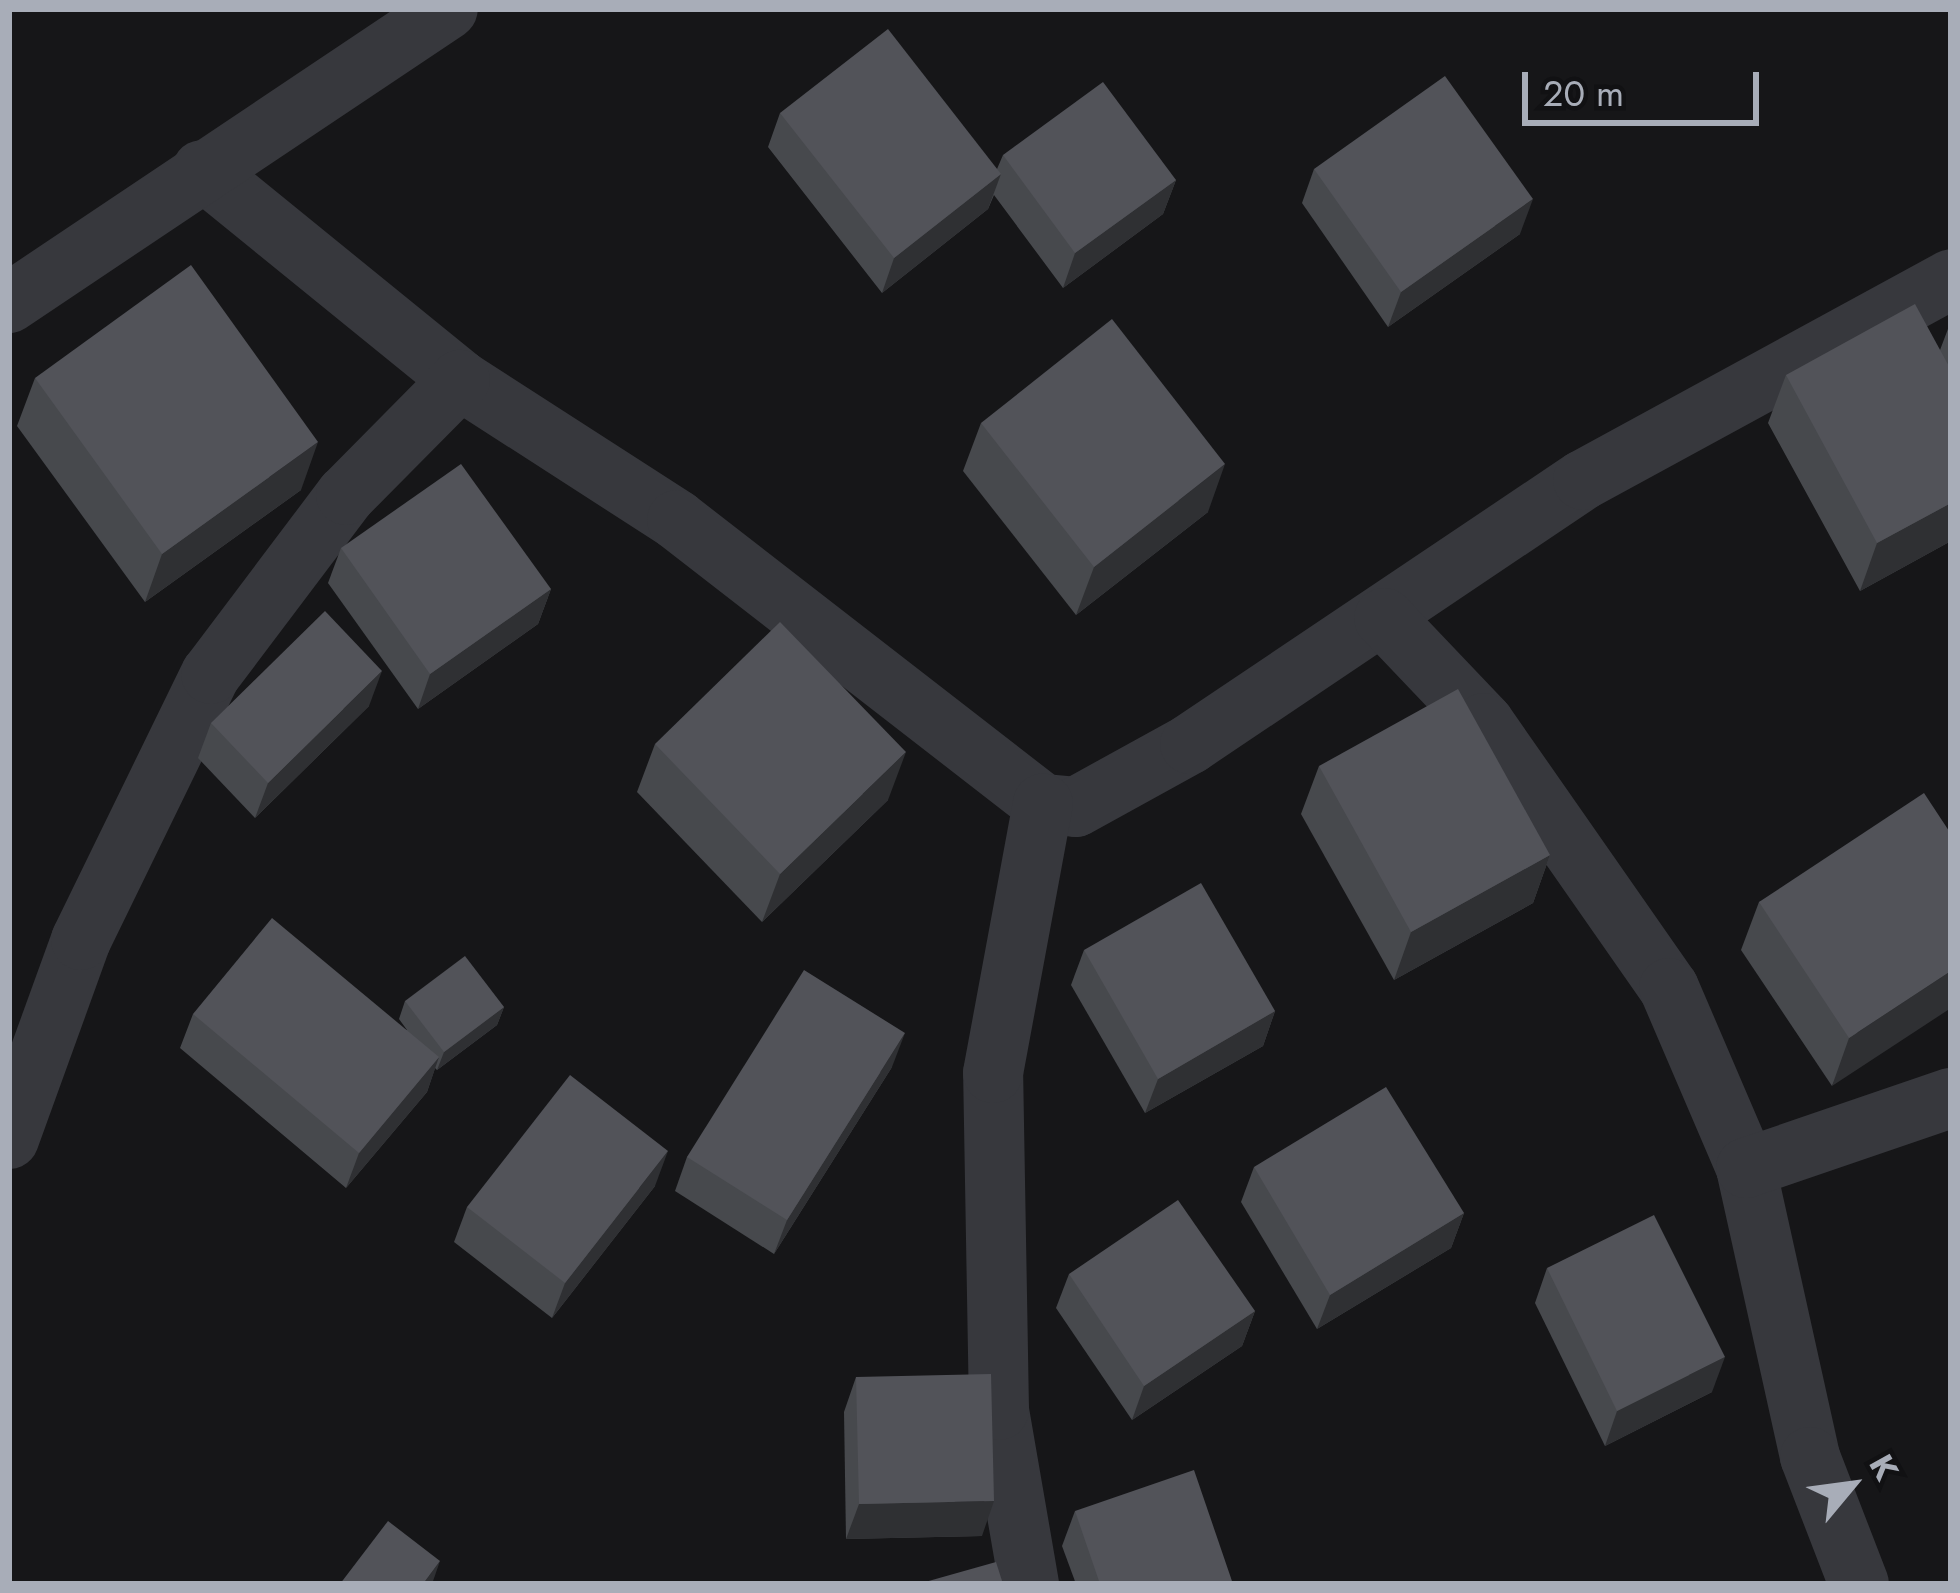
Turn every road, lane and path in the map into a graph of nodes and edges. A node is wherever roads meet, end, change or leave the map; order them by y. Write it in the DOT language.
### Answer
graph roads {
  1 [pos="448,9"];
  2 [pos="202,170"];
  3 [pos="1951,279"];
  4 [pos="9,303"];
  5 [pos="460,380"];
  6 [pos="1384,618"];
  7 [pos="1043,804"];
  8 [pos="1951,1098"];
  9 [pos="9,1139"];
  10 [pos="1746,1168"];
  11 [pos="1029,1584"];
  12 [pos="1858,1584"];
  1 -- 2 [label="street"];
  2 -- 4 [label="street"];
  2 -- 5 [label="street"];
  3 -- 6 [label="street"];
  5 -- 7 [label="street"];
  5 -- 9 [label="street"];
  6 -- 7 [label="street"];
  6 -- 10 [label="street"];
  7 -- 11 [label="street"];
  8 -- 10 [label="street"];
  10 -- 12 [label="street"];
}
